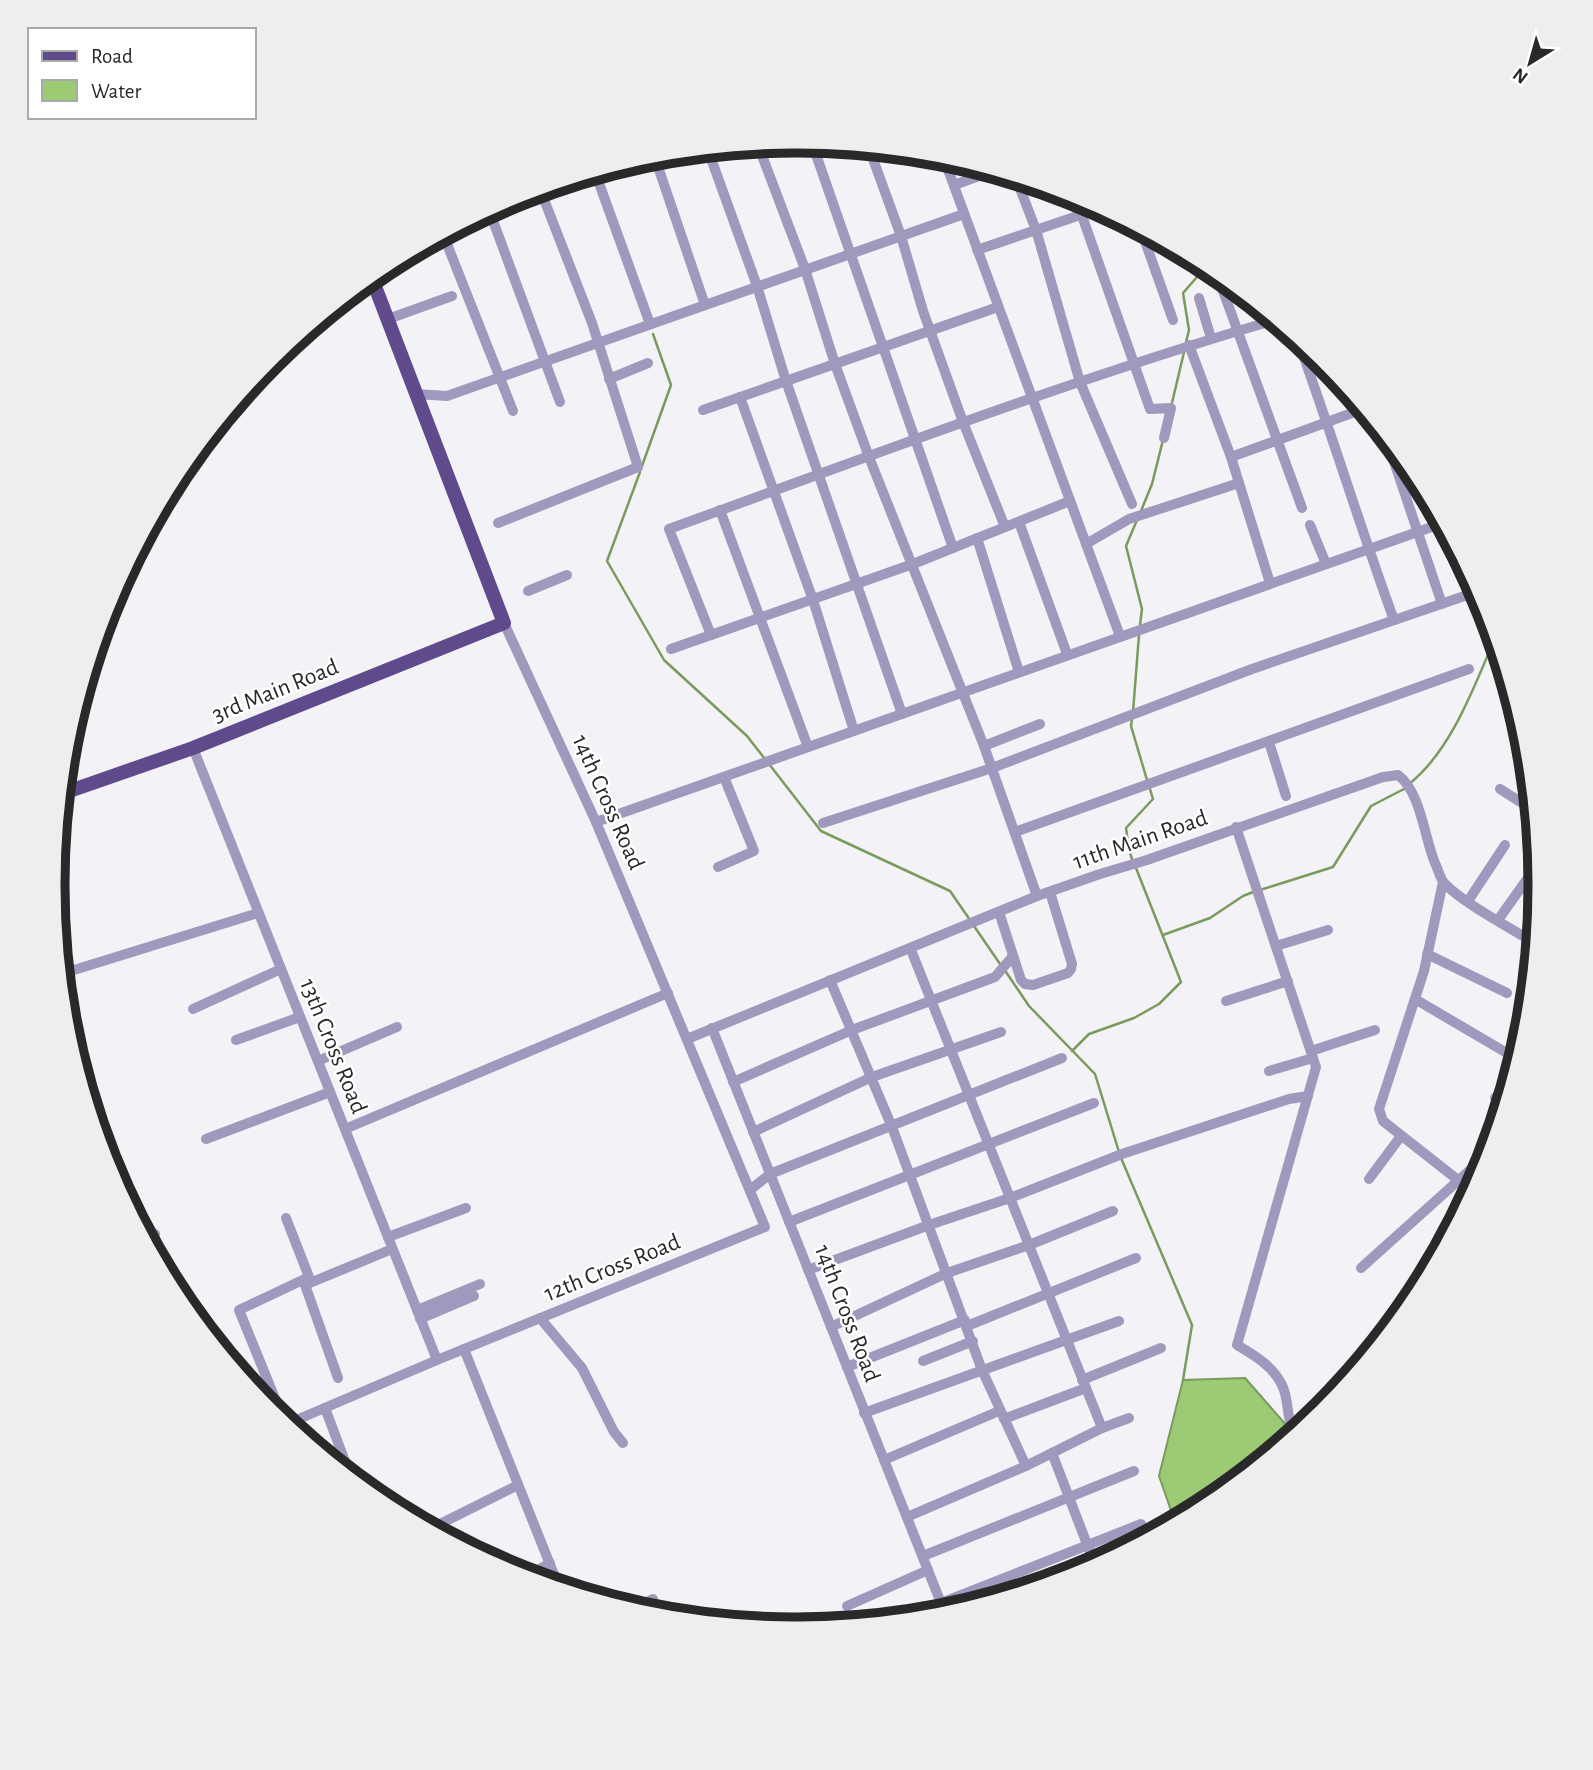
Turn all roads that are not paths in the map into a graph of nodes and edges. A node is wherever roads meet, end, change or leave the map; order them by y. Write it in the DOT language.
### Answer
graph roads {
  1 [pos="762,154"];
  2 [pos="817,154"];
  3 [pos="873,158"];
  4 [pos="711,159"];
  5 [pos="658,166"];
  6 [pos="948,169"];
  7 [pos="978,176"];
  8 [pos="598,181"];
  9 [pos="954,185"];
  10 [pos="1020,188"];
  11 [pos="544,199"];
  12 [pos="1080,211"];
  13 [pos="1086,213"];
  14 [pos="964,214"];
  15 [pos="1082,215"];
  16 [pos="493,220"];
  17 [pos="1036,230"];
  18 [pos="901,236"];
  19 [pos="1145,242"];
  20 [pos="447,243"];
  21 [pos="977,250"];
  22 [pos="851,253"];
  23 [pos="805,269"];
  24 [pos="757,286"];
  25 [pos="375,287"];
  26 [pos="1223,291"];
  27 [pos="452,296"];
  28 [pos="1199,298"];
  29 [pos="705,304"];
  30 [pos="998,307"];
  31 [pos="388,319"];
  32 [pos="1173,320"];
  33 [pos="1265,323"];
  34 [pos="650,324"];
  35 [pos="1237,331"];
  36 [pos="930,332"];
  37 [pos="1211,338"];
  38 [pos="597,343"];
  39 [pos="1189,345"];
  40 [pos="884,347"];
  41 [pos="1305,359"];
  42 [pos="546,361"];
  43 [pos="648,363"];
  44 [pos="1133,363"];
  45 [pos="835,364"];
  46 [pos="500,377"];
  47 [pos="609,379"];
  48 [pos="786,381"];
  49 [pos="1080,382"];
  50 [pos="416,394"];
  51 [pos="740,397"];
  52 [pos="1031,397"];
  53 [pos="560,402"];
  54 [pos="703,410"];
  55 [pos="513,411"];
  56 [pos="1354,412"];
  57 [pos="963,422"];
  58 [pos="1328,422"];
  59 [pos="1164,438"];
  60 [pos="915,440"];
  61 [pos="1278,440"];
  62 [pos="869,457"];
  63 [pos="1231,457"];
  64 [pos="1395,465"];
  65 [pos="818,475"];
  66 [pos="1239,483"];
  67 [pos="773,491"];
  68 [pos="1070,501"];
  69 [pos="1132,504"];
  70 [pos="1302,508"];
  71 [pos="720,510"];
  72 [pos="1019,522"];
  73 [pos="498,523"];
  74 [pos="1310,525"];
  75 [pos="1005,527"];
  76 [pos="1434,527"];
  77 [pos="1419,533"];
  78 [pos="977,538"];
  79 [pos="1086,544"];
  80 [pos="953,548"];
  81 [pos="1369,550"];
  82 [pos="913,564"];
  83 [pos="1326,564"];
  84 [pos="567,575"];
  85 [pos="1270,583"];
  86 [pos="857,584"];
  87 [pos="528,592"];
  88 [pos="1468,595"];
  89 [pos="813,600"];
  90 [pos="1442,604"];
  91 [pos="761,619"];
  92 [pos="1394,620"];
  93 [pos="504,623"];
  94 [pos="710,635"];
  95 [pos="1120,636"];
  96 [pos="671,649"];
  97 [pos="1067,654"];
  98 [pos="1469,669"];
  99 [pos="1019,671"];
  100 [pos="963,692"];
  101 [pos="902,713"];
  102 [pos="1040,724"];
  103 [pos="854,731"];
  104 [pos="1269,743"];
  105 [pos="984,746"];
  106 [pos="808,747"];
  107 [pos="193,748"];
  108 [pos="992,768"];
  109 [pos="724,777"];
  110 [pos="1500,789"];
  111 [pos="71,791"];
  112 [pos="1286,796"];
  113 [pos="1524,804"];
  114 [pos="596,822"];
  115 [pos="823,823"];
  116 [pos="1236,827"];
  117 [pos="1015,832"];
  118 [pos="1505,845"];
  119 [pos="718,867"];
  120 [pos="1528,878"];
  121 [pos="1443,882"];
  122 [pos="1050,892"];
  123 [pos="1037,896"];
  124 [pos="1468,901"];
  125 [pos="999,912"];
  126 [pos="258,913"];
  127 [pos="1498,920"];
  128 [pos="1328,930"];
  129 [pos="1527,938"];
  130 [pos="1276,946"];
  131 [pos="911,950"];
  132 [pos="1427,954"];
  133 [pos="1013,956"];
  134 [pos="281,970"];
  135 [pos="70,971"];
  136 [pos="830,980"];
  137 [pos="1288,981"];
  138 [pos="668,993"];
  139 [pos="1507,993"];
  140 [pos="1415,999"];
  141 [pos="931,1000"];
  142 [pos="1226,1001"];
  143 [pos="193,1009"];
  144 [pos="300,1017"];
  145 [pos="397,1027"];
  146 [pos="712,1028"];
  147 [pos="852,1030"];
  148 [pos="1375,1030"];
  149 [pos="1001,1032"];
  150 [pos="687,1039"];
  151 [pos="236,1040"];
  152 [pos="950,1049"];
  153 [pos="1508,1054"];
  154 [pos="1312,1055"];
  155 [pos="1062,1058"];
  156 [pos="318,1061"];
  157 [pos="1269,1071"];
  158 [pos="872,1077"];
  159 [pos="733,1083"];
  160 [pos="330,1092"];
  161 [pos="968,1096"];
  162 [pos="1308,1096"];
  163 [pos="1094,1103"];
  164 [pos="892,1127"];
  165 [pos="345,1129"];
  166 [pos="753,1132"];
  167 [pos="1401,1136"];
  168 [pos="205,1139"];
  169 [pos="988,1143"];
  170 [pos="1472,1168"];
  171 [pos="770,1174"];
  172 [pos="909,1175"];
  173 [pos="1369,1180"];
  174 [pos="1458,1180"];
  175 [pos="1463,1186"];
  176 [pos="750,1190"];
  177 [pos="1010,1198"];
  178 [pos="466,1208"];
  179 [pos="1113,1211"];
  180 [pos="285,1218"];
  181 [pos="789,1222"];
  182 [pos="929,1225"];
  183 [pos="388,1237"];
  184 [pos="1029,1245"];
  185 [pos="392,1249"];
  186 [pos="1136,1258"];
  187 [pos="1361,1268"];
  188 [pos="808,1270"];
  189 [pos="947,1273"];
  190 [pos="480,1284"];
  191 [pos="1048,1294"];
  192 [pos="474,1296"];
  193 [pos="418,1314"];
  194 [pos="540,1318"];
  195 [pos="1119,1321"];
  196 [pos="966,1323"];
  197 [pos="831,1327"];
  198 [pos="1066,1340"];
  199 [pos="973,1341"];
  200 [pos="1161,1348"];
  201 [pos="464,1349"];
  202 [pos="437,1360"];
  203 [pos="923,1361"];
  204 [pos="847,1367"];
  205 [pos="982,1370"];
  206 [pos="338,1378"];
  207 [pos="1084,1384"];
  208 [pos="282,1405"];
  209 [pos="325,1408"];
  210 [pos="864,1413"];
  211 [pos="1002,1415"];
  212 [pos="1129,1418"];
  213 [pos="297,1419"];
  214 [pos="1290,1425"];
  215 [pos="1102,1428"];
  216 [pos="623,1443"];
  217 [pos="1052,1453"];
  218 [pos="884,1460"];
  219 [pos="345,1461"];
  220 [pos="1026,1466"];
  221 [pos="1135,1471"];
  222 [pos="519,1485"];
  223 [pos="1069,1496"];
  224 [pos="907,1517"];
  225 [pos="440,1524"];
  226 [pos="1141,1524"];
  227 [pos="1087,1544"];
  228 [pos="1091,1554"];
  229 [pos="923,1556"];
  230 [pos="550,1563"];
  231 [pos="539,1570"];
  232 [pos="928,1570"];
  233 [pos="555,1576"];
  234 [pos="971,1595"];
  235 [pos="653,1599"];
  236 [pos="648,1602"];
  237 [pos="941,1603"];
  238 [pos="847,1606"];
  1 -- 23 [label="street"];
  2 -- 22 [label="street"];
  3 -- 18 [label="street"];
  4 -- 24 [label="street"];
  5 -- 29 [label="street"];
  6 -- 9 [label="street"];
  7 -- 9 [label="street"];
  8 -- 34 [label="street"];
  9 -- 14 [label="street"];
  10 -- 17 [label="street"];
  11 -- 38 [label="street"];
  12 -- 15 [label="street"];
  13 -- 15 [label="street"];
  14 -- 18 [label="street"];
  14 -- 21 [label="street"];
  15 -- 17 [label="street"];
  15 -- 44 [label="street"];
  16 -- 42 [label="street"];
  17 -- 21 [label="street"];
  17 -- 49 [label="street"];
  18 -- 22 [label="street"];
  18 -- 36 [label="street"];
  19 -- 32 [label="street"];
  20 -- 46 [label="street"];
  21 -- 30 [label="street"];
  22 -- 23 [label="street"];
  22 -- 40 [label="street"];
  23 -- 24 [label="street"];
  23 -- 45 [label="street"];
  24 -- 29 [label="street"];
  24 -- 48 [label="street"];
  25 -- 31 [label="main road"];
  26 -- 35 [label="street"];
  27 -- 31 [label="street"];
  28 -- 37 [label="street"];
  29 -- 34 [label="street"];
  30 -- 36 [label="street"];
  30 -- 52 [label="street"];
  31 -- 50 [label="main road"];
  33 -- 35 [label="street"];
  34 -- 38 [label="street"];
  35 -- 37 [label="street"];
  35 -- 61 [label="street"];
  36 -- 40 [label="street"];
  36 -- 57 [label="street"];
  37 -- 39 [label="street"];
  38 -- 42 [label="street"];
  38 -- 47 [label="street"];
  39 -- 44 [label="street"];
  39 -- 63 [label="street"];
  40 -- 45 [label="street"];
  40 -- 60 [label="street"];
  41 -- 58 [label="street"];
  42 -- 46 [label="street"];
  42 -- 53 [label="street"];
  43 -- 47 [label="street"];
  44 -- 49 [label="street"];
  44 -- 59 [label="street"];
  45 -- 48 [label="street"];
  45 -- 62 [label="street"];
  46 -- 50 [label="street"];
  46 -- 55 [label="street"];
  47 -- 73 [label="street"];
  48 -- 51 [label="street"];
  48 -- 65 [label="street"];
  49 -- 52 [label="street"];
  49 -- 69 [label="street"];
  50 -- 93 [label="main road"];
  51 -- 54 [label="street"];
  51 -- 67 [label="street"];
  52 -- 57 [label="street"];
  52 -- 68 [label="street"];
  56 -- 58 [label="street"];
  57 -- 60 [label="street"];
  57 -- 75 [label="street"];
  58 -- 61 [label="street"];
  58 -- 81 [label="street"];
  60 -- 62 [label="street"];
  60 -- 80 [label="street"];
  61 -- 63 [label="street"];
  61 -- 70 [label="street"];
  62 -- 65 [label="street"];
  62 -- 82 [label="street"];
  63 -- 66 [label="street"];
  64 -- 77 [label="street"];
  65 -- 67 [label="street"];
  65 -- 86 [label="street"];
  66 -- 79 [label="street"];
  66 -- 85 [label="street"];
  67 -- 71 [label="street"];
  67 -- 89 [label="street"];
  68 -- 72 [label="street"];
  68 -- 79 [label="street"];
  71 -- 91 [label="street"];
  71 -- 94 [label="street"];
  72 -- 75 [label="street"];
  72 -- 97 [label="street"];
  74 -- 83 [label="street"];
  75 -- 78 [label="street"];
  76 -- 77 [label="street"];
  77 -- 81 [label="street"];
  77 -- 90 [label="street"];
  78 -- 80 [label="street"];
  78 -- 99 [label="street"];
  79 -- 95 [label="street"];
  80 -- 82 [label="street"];
  81 -- 83 [label="street"];
  81 -- 92 [label="street"];
  82 -- 86 [label="street"];
  82 -- 100 [label="street"];
  83 -- 85 [label="street"];
  84 -- 87 [label="street"];
  85 -- 95 [label="street"];
  86 -- 89 [label="street"];
  86 -- 101 [label="street"];
  88 -- 90 [label="street"];
  89 -- 91 [label="street"];
  89 -- 103 [label="street"];
  90 -- 92 [label="street"];
  91 -- 94 [label="street"];
  91 -- 106 [label="street"];
  92 -- 108 [label="street"];
  93 -- 107 [label="main road, 3rd Main Road"];
  93 -- 114 [label="street, 14th Cross Road"];
  94 -- 96 [label="street"];
  95 -- 97 [label="street"];
  97 -- 99 [label="street"];
  98 -- 104 [label="street"];
  99 -- 100 [label="street"];
  100 -- 101 [label="street"];
  100 -- 105 [label="street"];
  101 -- 103 [label="street"];
  102 -- 105 [label="street"];
  103 -- 106 [label="street"];
  104 -- 112 [label="street"];
  104 -- 117 [label="street"];
  105 -- 108 [label="street"];
  106 -- 109 [label="street"];
  107 -- 111 [label="main road, 3rd Main Road"];
  107 -- 126 [label="street, 13th Cross Road"];
  108 -- 115 [label="street"];
  108 -- 117 [label="street"];
  109 -- 114 [label="street"];
  109 -- 119 [label="street"];
  110 -- 113 [label="street"];
  114 -- 138 [label="street, 14th Cross Road"];
  116 -- 121 [label="street, 11th Main Road"];
  116 -- 122 [label="street, 11th Main Road"];
  116 -- 130 [label="street"];
  117 -- 123 [label="street"];
  118 -- 124 [label="street"];
  120 -- 127 [label="street"];
  121 -- 124 [label="street"];
  121 -- 132 [label="street"];
  122 -- 123 [label="street, 11th Main Road"];
  122 -- 133 [label="street"];
  123 -- 125 [label="street, 11th Main Road"];
  124 -- 127 [label="street"];
  125 -- 131 [label="street, 11th Main Road"];
  125 -- 133 [label="street"];
  126 -- 134 [label="street, 13th Cross Road"];
  126 -- 135 [label="street"];
  127 -- 129 [label="street"];
  128 -- 130 [label="street"];
  130 -- 137 [label="street"];
  131 -- 136 [label="street, 11th Main Road"];
  131 -- 141 [label="street"];
  132 -- 139 [label="street"];
  132 -- 140 [label="street"];
  133 -- 141 [label="street"];
  134 -- 143 [label="street"];
  134 -- 144 [label="street, 13th Cross Road"];
  136 -- 146 [label="street, 11th Main Road"];
  136 -- 147 [label="street"];
  137 -- 142 [label="street"];
  137 -- 154 [label="street"];
  138 -- 150 [label="street, 14th Cross Road"];
  138 -- 165 [label="street"];
  140 -- 153 [label="street"];
  140 -- 167 [label="street"];
  141 -- 147 [label="street"];
  141 -- 152 [label="street"];
  144 -- 151 [label="street"];
  144 -- 156 [label="street, 13th Cross Road"];
  145 -- 156 [label="street"];
  146 -- 150 [label="street, 11th Main Road"];
  146 -- 159 [label="street, 14th Cross Road"];
  147 -- 158 [label="street"];
  147 -- 159 [label="street"];
  148 -- 154 [label="street"];
  149 -- 152 [label="street"];
  150 -- 176 [label="street, 12th Cross Road"];
  152 -- 158 [label="street"];
  152 -- 161 [label="street"];
  154 -- 157 [label="street"];
  154 -- 162 [label="street"];
  155 -- 161 [label="street"];
  156 -- 160 [label="street, 13th Cross Road"];
  158 -- 164 [label="street"];
  158 -- 166 [label="street"];
  159 -- 166 [label="street, 14th Cross Road"];
  160 -- 165 [label="street, 13th Cross Road"];
  160 -- 168 [label="street"];
  161 -- 164 [label="street"];
  161 -- 169 [label="street"];
  162 -- 177 [label="street"];
  162 -- 214 [label="street"];
  163 -- 169 [label="street"];
  164 -- 171 [label="street"];
  164 -- 172 [label="street"];
  165 -- 183 [label="street, 13th Cross Road"];
  166 -- 171 [label="street, 14th Cross Road"];
  167 -- 173 [label="street"];
  167 -- 174 [label="street"];
  169 -- 172 [label="street"];
  169 -- 177 [label="street"];
  170 -- 174 [label="street"];
  171 -- 176 [label="street"];
  171 -- 181 [label="street, 14th Cross Road"];
  172 -- 181 [label="street"];
  172 -- 182 [label="street"];
  174 -- 175 [label="street"];
  174 -- 187 [label="street"];
  176 -- 194 [label="street, 12th Cross Road"];
  177 -- 182 [label="street"];
  177 -- 184 [label="street"];
  178 -- 183 [label="street"];
  179 -- 184 [label="street"];
  180 -- 208 [label="street"];
  181 -- 188 [label="street, 14th Cross Road"];
  182 -- 188 [label="street"];
  182 -- 189 [label="street"];
  183 -- 185 [label="street, 13th Cross Road"];
  184 -- 189 [label="street"];
  184 -- 191 [label="street"];
  185 -- 193 [label="street, 13th Cross Road"];
  185 -- 206 [label="street"];
  186 -- 191 [label="street"];
  188 -- 197 [label="street, 14th Cross Road"];
  189 -- 196 [label="street"];
  189 -- 197 [label="street"];
  190 -- 193 [label="street"];
  191 -- 196 [label="street"];
  191 -- 198 [label="street"];
  192 -- 193 [label="street"];
  193 -- 202 [label="street, 13th Cross Road"];
  194 -- 201 [label="street, 12th Cross Road"];
  194 -- 216 [label="street"];
  195 -- 198 [label="street"];
  196 -- 199 [label="street"];
  196 -- 204 [label="street"];
  197 -- 204 [label="street, 14th Cross Road"];
  198 -- 205 [label="street"];
  198 -- 207 [label="street"];
  199 -- 203 [label="street"];
  199 -- 205 [label="street"];
  200 -- 207 [label="street"];
  201 -- 202 [label="street, 12th Cross Road"];
  201 -- 222 [label="street"];
  202 -- 209 [label="street, 12th Cross Road"];
  204 -- 210 [label="street, 14th Cross Road"];
  205 -- 210 [label="street"];
  205 -- 211 [label="street"];
  207 -- 211 [label="street"];
  207 -- 215 [label="street"];
  209 -- 213 [label="street, 12th Cross Road"];
  209 -- 219 [label="street"];
  210 -- 218 [label="street, 14th Cross Road"];
  211 -- 218 [label="street"];
  211 -- 220 [label="street"];
  212 -- 215 [label="street"];
  215 -- 217 [label="street"];
  217 -- 220 [label="street"];
  217 -- 223 [label="street"];
  218 -- 224 [label="street, 14th Cross Road"];
  220 -- 224 [label="street"];
  221 -- 223 [label="street"];
  222 -- 225 [label="street"];
  222 -- 230 [label="street"];
  223 -- 227 [label="street"];
  223 -- 229 [label="street"];
  224 -- 229 [label="street, 14th Cross Road"];
  226 -- 227 [label="street"];
  227 -- 228 [label="street"];
  227 -- 234 [label="street"];
  229 -- 232 [label="street, 14th Cross Road"];
  230 -- 231 [label="street"];
  230 -- 233 [label="street"];
  232 -- 237 [label="street, 14th Cross Road"];
  232 -- 238 [label="street"];
  235 -- 236 [label="street"];
}
